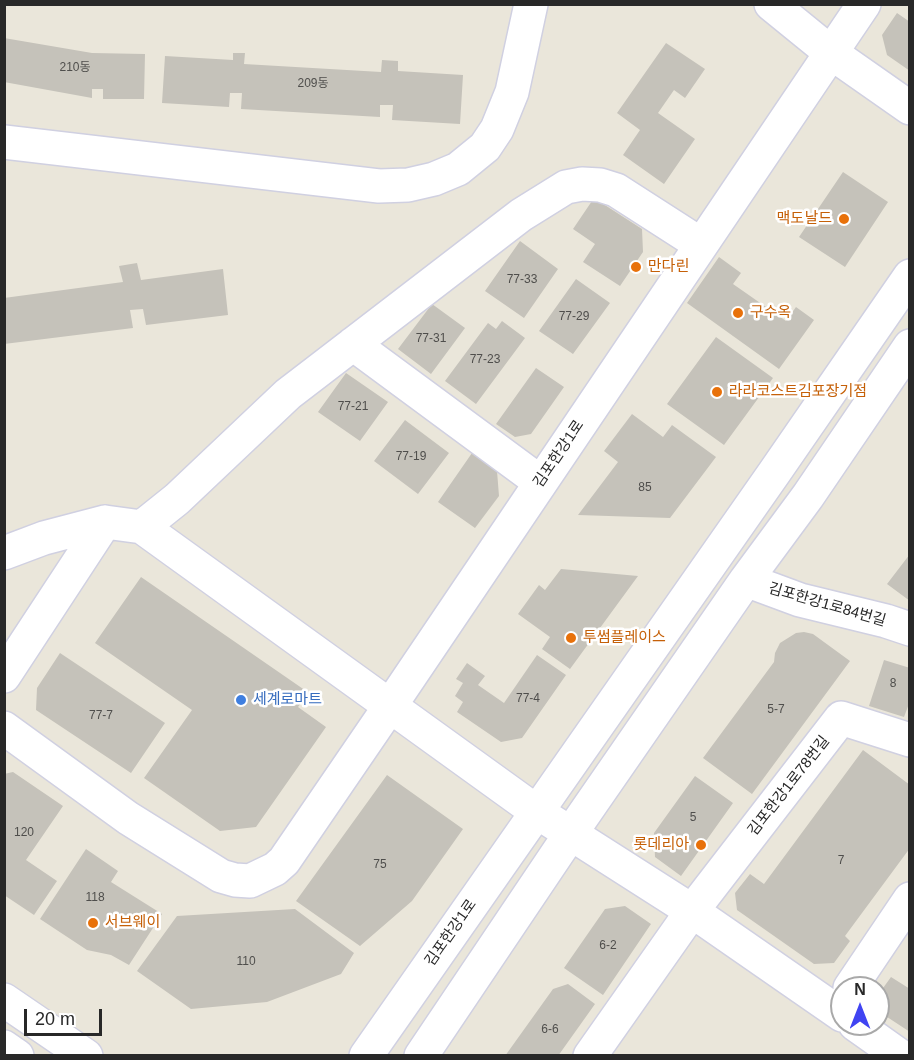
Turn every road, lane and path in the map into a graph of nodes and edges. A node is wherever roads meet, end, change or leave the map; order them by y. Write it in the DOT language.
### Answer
graph roads {
  1 [pos="531,4"];
  2 [pos="771,4"];
  3 [pos="864,4"];
  4 [pos="830,52"];
  5 [pos="909,108"];
  6 [pos="4,142"];
  7 [pos="700,244"];
  8 [pos="909,276"];
  9 [pos="352,344"];
  10 [pos="909,346"];
  11 [pos="540,482"];
  12 [pos="105,522"];
  13 [pos="142,527"];
  14 [pos="4,553"];
  15 [pos="746,580"];
  16 [pos="909,629"];
  17 [pos="4,676"];
  18 [pos="390,706"];
  19 [pos="4,728"];
  20 [pos="909,740"];
  21 [pos="537,812"];
  22 [pos="571,833"];
  23 [pos="909,899"];
  24 [pos="693,911"];
  25 [pos="863,976"];
  26 [pos="830,998"];
  27 [pos="4,1000"];
  28 [pos="878,1036"];
  29 [pos="4,1047"];
  30 [pos="590,1055"];
  31 [pos="17,1056"];
  32 [pos="86,1056"];
  33 [pos="366,1056"];
  34 [pos="421,1056"];
  35 [pos="900,1056"];
  1 -- 6 [label="street"];
  2 -- 4 [label="street"];
  3 -- 4 [label="street, 김포한강1로"];
  4 -- 5 [label="street"];
  4 -- 7 [label="street, 김포한강1로"];
  7 -- 9 [label="street"];
  7 -- 11 [label="street, 김포한강1로"];
  8 -- 21 [label="street, 김포한강1로"];
  9 -- 11 [label="street"];
  9 -- 13 [label="street"];
  10 -- 15 [label="street"];
  11 -- 18 [label="street, 김포한강1로"];
  12 -- 13 [label="street"];
  12 -- 14 [label="street"];
  12 -- 17 [label="street"];
  13 -- 18 [label="street"];
  15 -- 16 [label="street, 김포한강1로84번길"];
  15 -- 22 [label="street"];
  18 -- 19 [label="street, 김포한강1로"];
  18 -- 21 [label="street"];
  20 -- 24 [label="street, 김포한강1로78번길"];
  21 -- 22 [label="street"];
  21 -- 33 [label="street, 김포한강1로"];
  22 -- 24 [label="street"];
  22 -- 34 [label="street"];
  23 -- 25 [label="street"];
  24 -- 26 [label="street"];
  24 -- 30 [label="street, 김포한강1로78번길"];
  27 -- 32 [label="street"];
  28 -- 35 [label="street"];
  29 -- 31 [label="street"];
}
